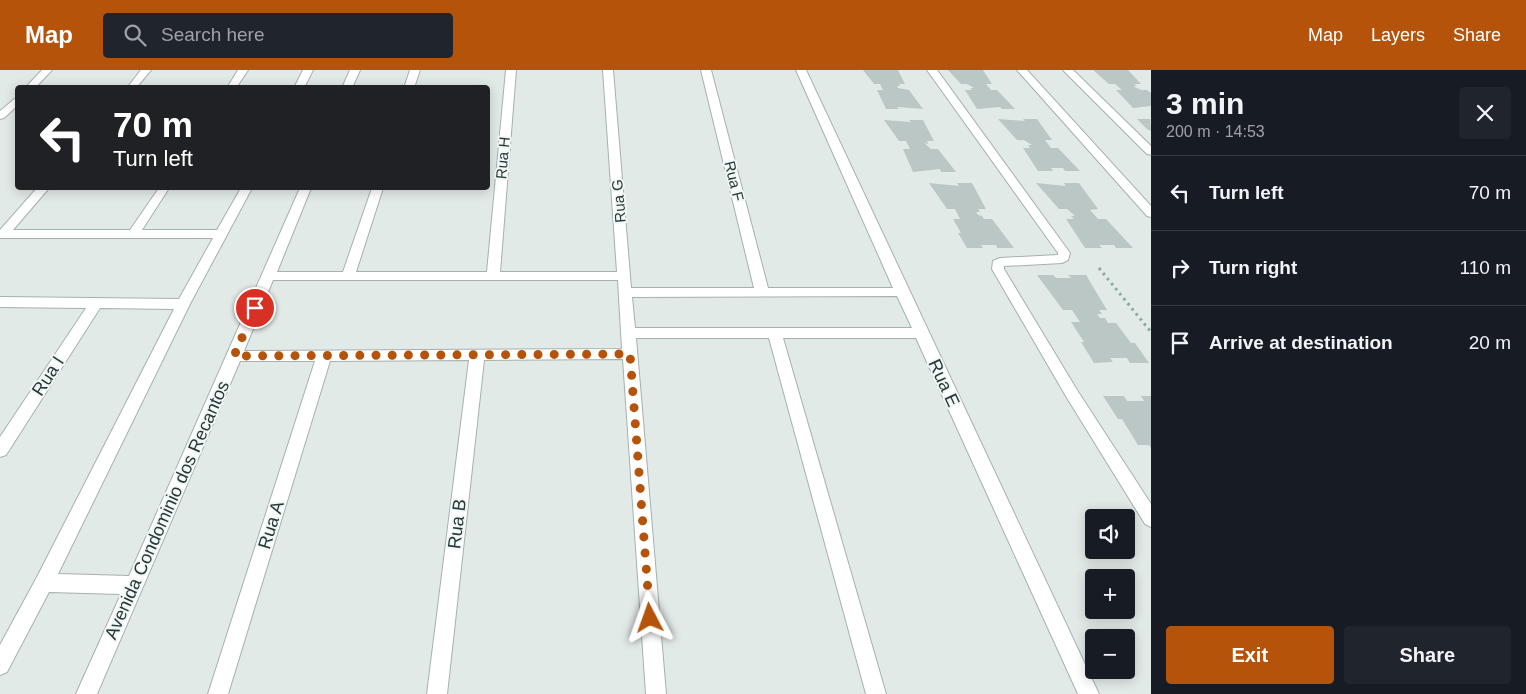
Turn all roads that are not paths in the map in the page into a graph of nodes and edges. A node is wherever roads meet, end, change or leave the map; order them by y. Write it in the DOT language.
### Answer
graph roads {
  1 [pos="47,70"];
  2 [pos="146,70"];
  3 [pos="243,70"];
  4 [pos="308,70"];
  5 [pos="354,70"];
  6 [pos="415,70"];
  7 [pos="511,70"];
  8 [pos="608,70"];
  9 [pos="706,70"];
  10 [pos="801,70"];
  11 [pos="932,70"];
  12 [pos="1022,70"];
  13 [pos="1068,70"];
  14 [pos="32,85"];
  15 [pos="133,85"];
  16 [pos="233,85"];
  17 [pos="300,85"];
  18 [pos="348,85"];
  19 [pos="410,85"];
  20 [pos="15,102"];
  21 [pos="0,116"];
  22 [pos="1151,152"];
  23 [pos="41,190"];
  24 [pos="163,190"];
  25 [pos="245,190"];
  26 [pos="304,190"];
  27 [pos="375,190"];
  28 [pos="1151,214"];
  29 [pos="1,234"];
  30 [pos="222,234"];
  31 [pos="133,235"];
  32 [pos="269,276"];
  33 [pos="348,276"];
  34 [pos="493,276"];
  35 [pos="625,276"];
  36 [pos="762,292"];
  37 [pos="902,292"];
  38 [pos="626,293"];
  39 [pos="0,302"];
  40 [pos="96,303"];
  41 [pos="183,304"];
  42 [pos="628,333"];
  43 [pos="775,333"];
  44 [pos="921,333"];
  45 [pos="630,354"];
  46 [pos="477,355"];
  47 [pos="234,356"];
  48 [pos="324,356"];
  49 [pos="0,450"];
  50 [pos="1151,519"];
  51 [pos="44,583"];
  52 [pos="135,585"];
  53 [pos="0,665"];
  54 [pos="86,694"];
  55 [pos="218,694"];
  56 [pos="437,694"];
  57 [pos="656,694"];
  58 [pos="876,694"];
  59 [pos="1089,694"];
  1 -- 14 [label="street"];
  2 -- 15 [label="street"];
  3 -- 16 [label="street"];
  4 -- 17 [label="street"];
  5 -- 18 [label="street"];
  6 -- 19 [label="street"];
  7 -- 34 [label="street, Rua H"];
  8 -- 35 [label="street, Rua G"];
  9 -- 36 [label="street, Rua F"];
  10 -- 37 [label="street, Rua E"];
  11 -- 50 [label="street"];
  12 -- 28 [label="street"];
  13 -- 22 [label="street"];
  20 -- 21 [label="street"];
  23 -- 29 [label="street"];
  24 -- 31 [label="street"];
  25 -- 30 [label="street"];
  26 -- 32 [label="street, Avenida Condominio dos Recantos"];
  27 -- 33 [label="street"];
  29 -- 31 [label="street"];
  30 -- 31 [label="street"];
  30 -- 41 [label="street"];
  32 -- 33 [label="street"];
  32 -- 47 [label="street, Avenida Condominio dos Recantos"];
  33 -- 34 [label="street"];
  34 -- 35 [label="street"];
  35 -- 38 [label="street, Rua G"];
  36 -- 37 [label="street"];
  36 -- 38 [label="street"];
  37 -- 44 [label="street, Rua E"];
  38 -- 42 [label="street, Rua G"];
  39 -- 40 [label="street"];
  40 -- 41 [label="street"];
  40 -- 49 [label="street, Rua I"];
  41 -- 51 [label="street"];
  42 -- 43 [label="street"];
  42 -- 45 [label="street, Rua G"];
  43 -- 44 [label="street"];
  43 -- 58 [label="street"];
  44 -- 59 [label="street, Rua E"];
  45 -- 46 [label="street"];
  45 -- 57 [label="street, Rua G"];
  46 -- 48 [label="street"];
  46 -- 56 [label="street, Rua B"];
  47 -- 48 [label="street"];
  47 -- 52 [label="street, Avenida Condominio dos Recantos"];
  48 -- 55 [label="street, Rua A"];
  51 -- 52 [label="street"];
  51 -- 53 [label="street"];
  52 -- 54 [label="street, Avenida Condominio dos Recantos"];
}
